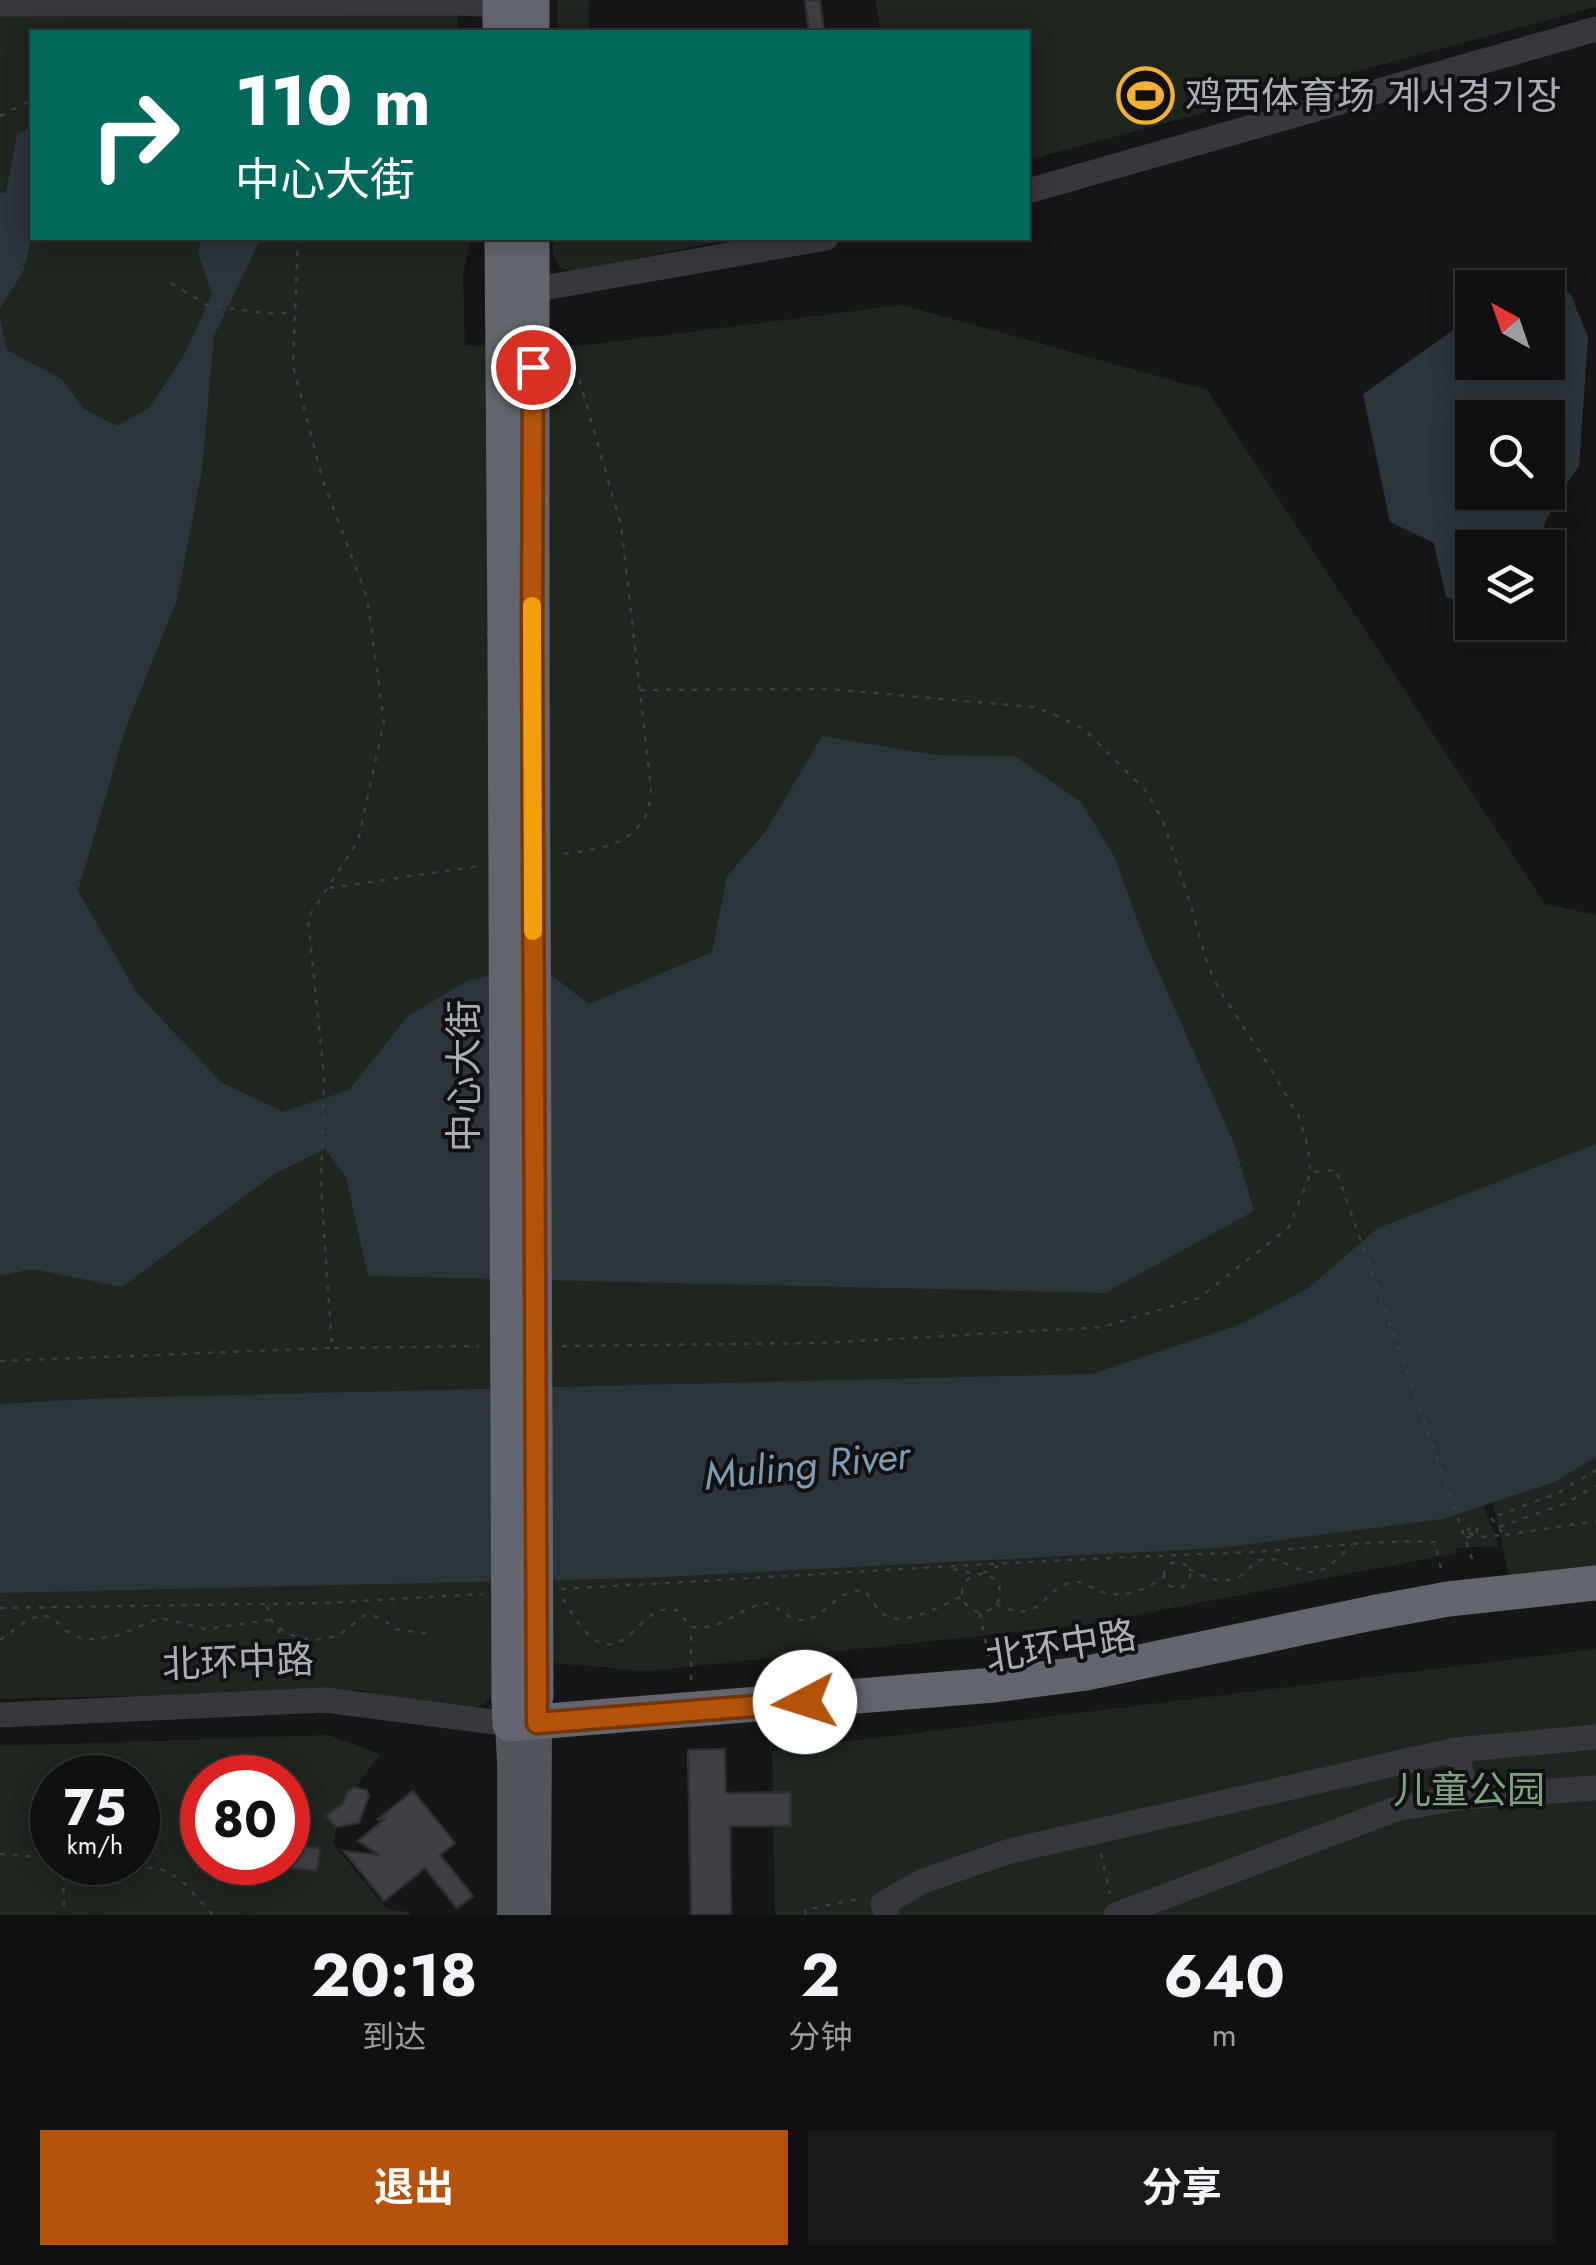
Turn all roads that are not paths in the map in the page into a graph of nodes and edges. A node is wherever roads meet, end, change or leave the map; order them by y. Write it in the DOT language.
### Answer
graph roads {
  1 [pos="0,4"];
  2 [pos="508,9"];
  3 [pos="1596,29"];
  4 [pos="530,30"];
  5 [pos="1030,191"];
  6 [pos="502,240"];
  7 [pos="532,240"];
  8 [pos="815,240"];
  9 [pos="532,290"];
  10 [pos="518,634"];
  11 [pos="1596,1583"];
  12 [pos="1596,1600"];
  13 [pos="523,1710"];
  14 [pos="0,1715"];
  15 [pos="1596,1737"];
  16 [pos="1458,1750"];
  17 [pos="1596,1788"];
  18 [pos="1466,1797"];
  19 [pos="1114,1907"];
  20 [pos="886,1909"];
  21 [pos="512,1915"];
  22 [pos="536,1915"];
  1 -- 2 [label="street"];
  2 -- 4 [label="highway"];
  3 -- 5 [label="street"];
  6 -- 10 [label="highway, 中心大街"];
  7 -- 9 [label="highway, 中心大街"];
  8 -- 9 [label="street"];
  9 -- 10 [label="highway, 中心大街"];
  10 -- 13 [label="highway, 中心大街, bridge"];
  11 -- 13 [label="highway, 北环中路"];
  12 -- 13 [label="highway, 北环中路"];
  13 -- 14 [label="street, 北环中路"];
  13 -- 21 [label="main road, 中心大街"];
  13 -- 22 [label="main road, 中心大街"];
  15 -- 16 [label="street"];
  16 -- 18 [label="street"];
  16 -- 20 [label="street"];
  17 -- 18 [label="street"];
  18 -- 19 [label="street"];
}
